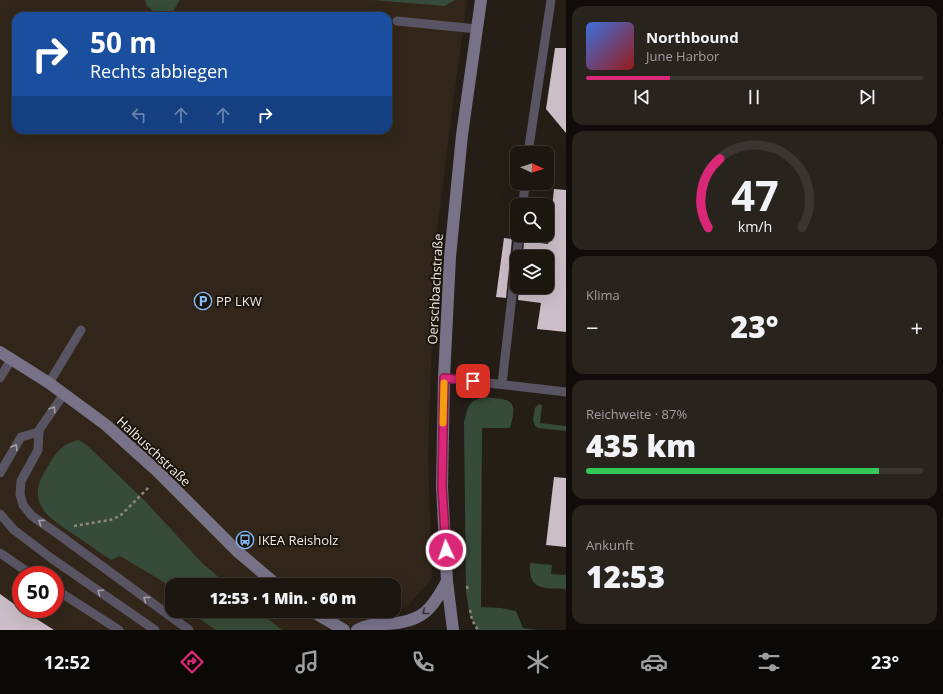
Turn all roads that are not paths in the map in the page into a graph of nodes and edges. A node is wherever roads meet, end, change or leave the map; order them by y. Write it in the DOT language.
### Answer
graph roads {
  1 [pos="481,0"];
  2 [pos="551,0"];
  3 [pos="397,21"];
  4 [pos="477,29"];
  5 [pos="529,146"];
  6 [pos="518,242"];
  7 [pos="81,330"];
  8 [pos="0,352"];
  9 [pos="11,360"];
  10 [pos="0,378"];
  11 [pos="444,378"];
  12 [pos="49,383"];
  13 [pos="502,384"];
  14 [pos="566,392"];
  15 [pos="64,394"];
  16 [pos="39,432"];
  17 [pos="0,473"];
  18 [pos="0,514"];
  19 [pos="0,554"];
  20 [pos="18,566"];
  21 [pos="269,578"];
  22 [pos="448,581"];
  23 [pos="64,595"];
  24 [pos="324,618"];
  25 [pos="119,630"];
  26 [pos="155,630"];
  27 [pos="189,630"];
  28 [pos="344,630"];
  29 [pos="357,630"];
  30 [pos="453,630"];
  1 -- 4 [label="main road, Oerschbachstraße"];
  2 -- 5 [label="lane"];
  3 -- 4 [label="lane"];
  4 -- 11 [label="main road, Oerschbachstraße"];
  6 -- 13 [label="lane"];
  7 -- 12 [label="lane"];
  8 -- 9 [label="main road, Halbuschstraße"];
  9 -- 10 [label="lane"];
  9 -- 12 [label="main road, Halbuschstraße"];
  11 -- 13 [label="lane"];
  11 -- 22 [label="main road, Oerschbachstraße"];
  12 -- 15 [label="main road, Halbuschstraße"];
  13 -- 14 [label="lane"];
  16 -- 15 [label="lane, one-way"];
  15 -- 21 [label="main road, Halbuschstraße"];
  17 -- 16 [label="lane, one-way"];
  27 -- 16 [label="lane, one-way"];
  26 -- 18 [label="lane, one-way"];
  19 -- 20 [label="lane"];
  22 -- 29 [label="main road, one-way"];
  22 -- 30 [label="main road, Oerschbachstraße"];
  23 -- 25 [label="lane"];
  24 -- 28 [label="main road"];
}
